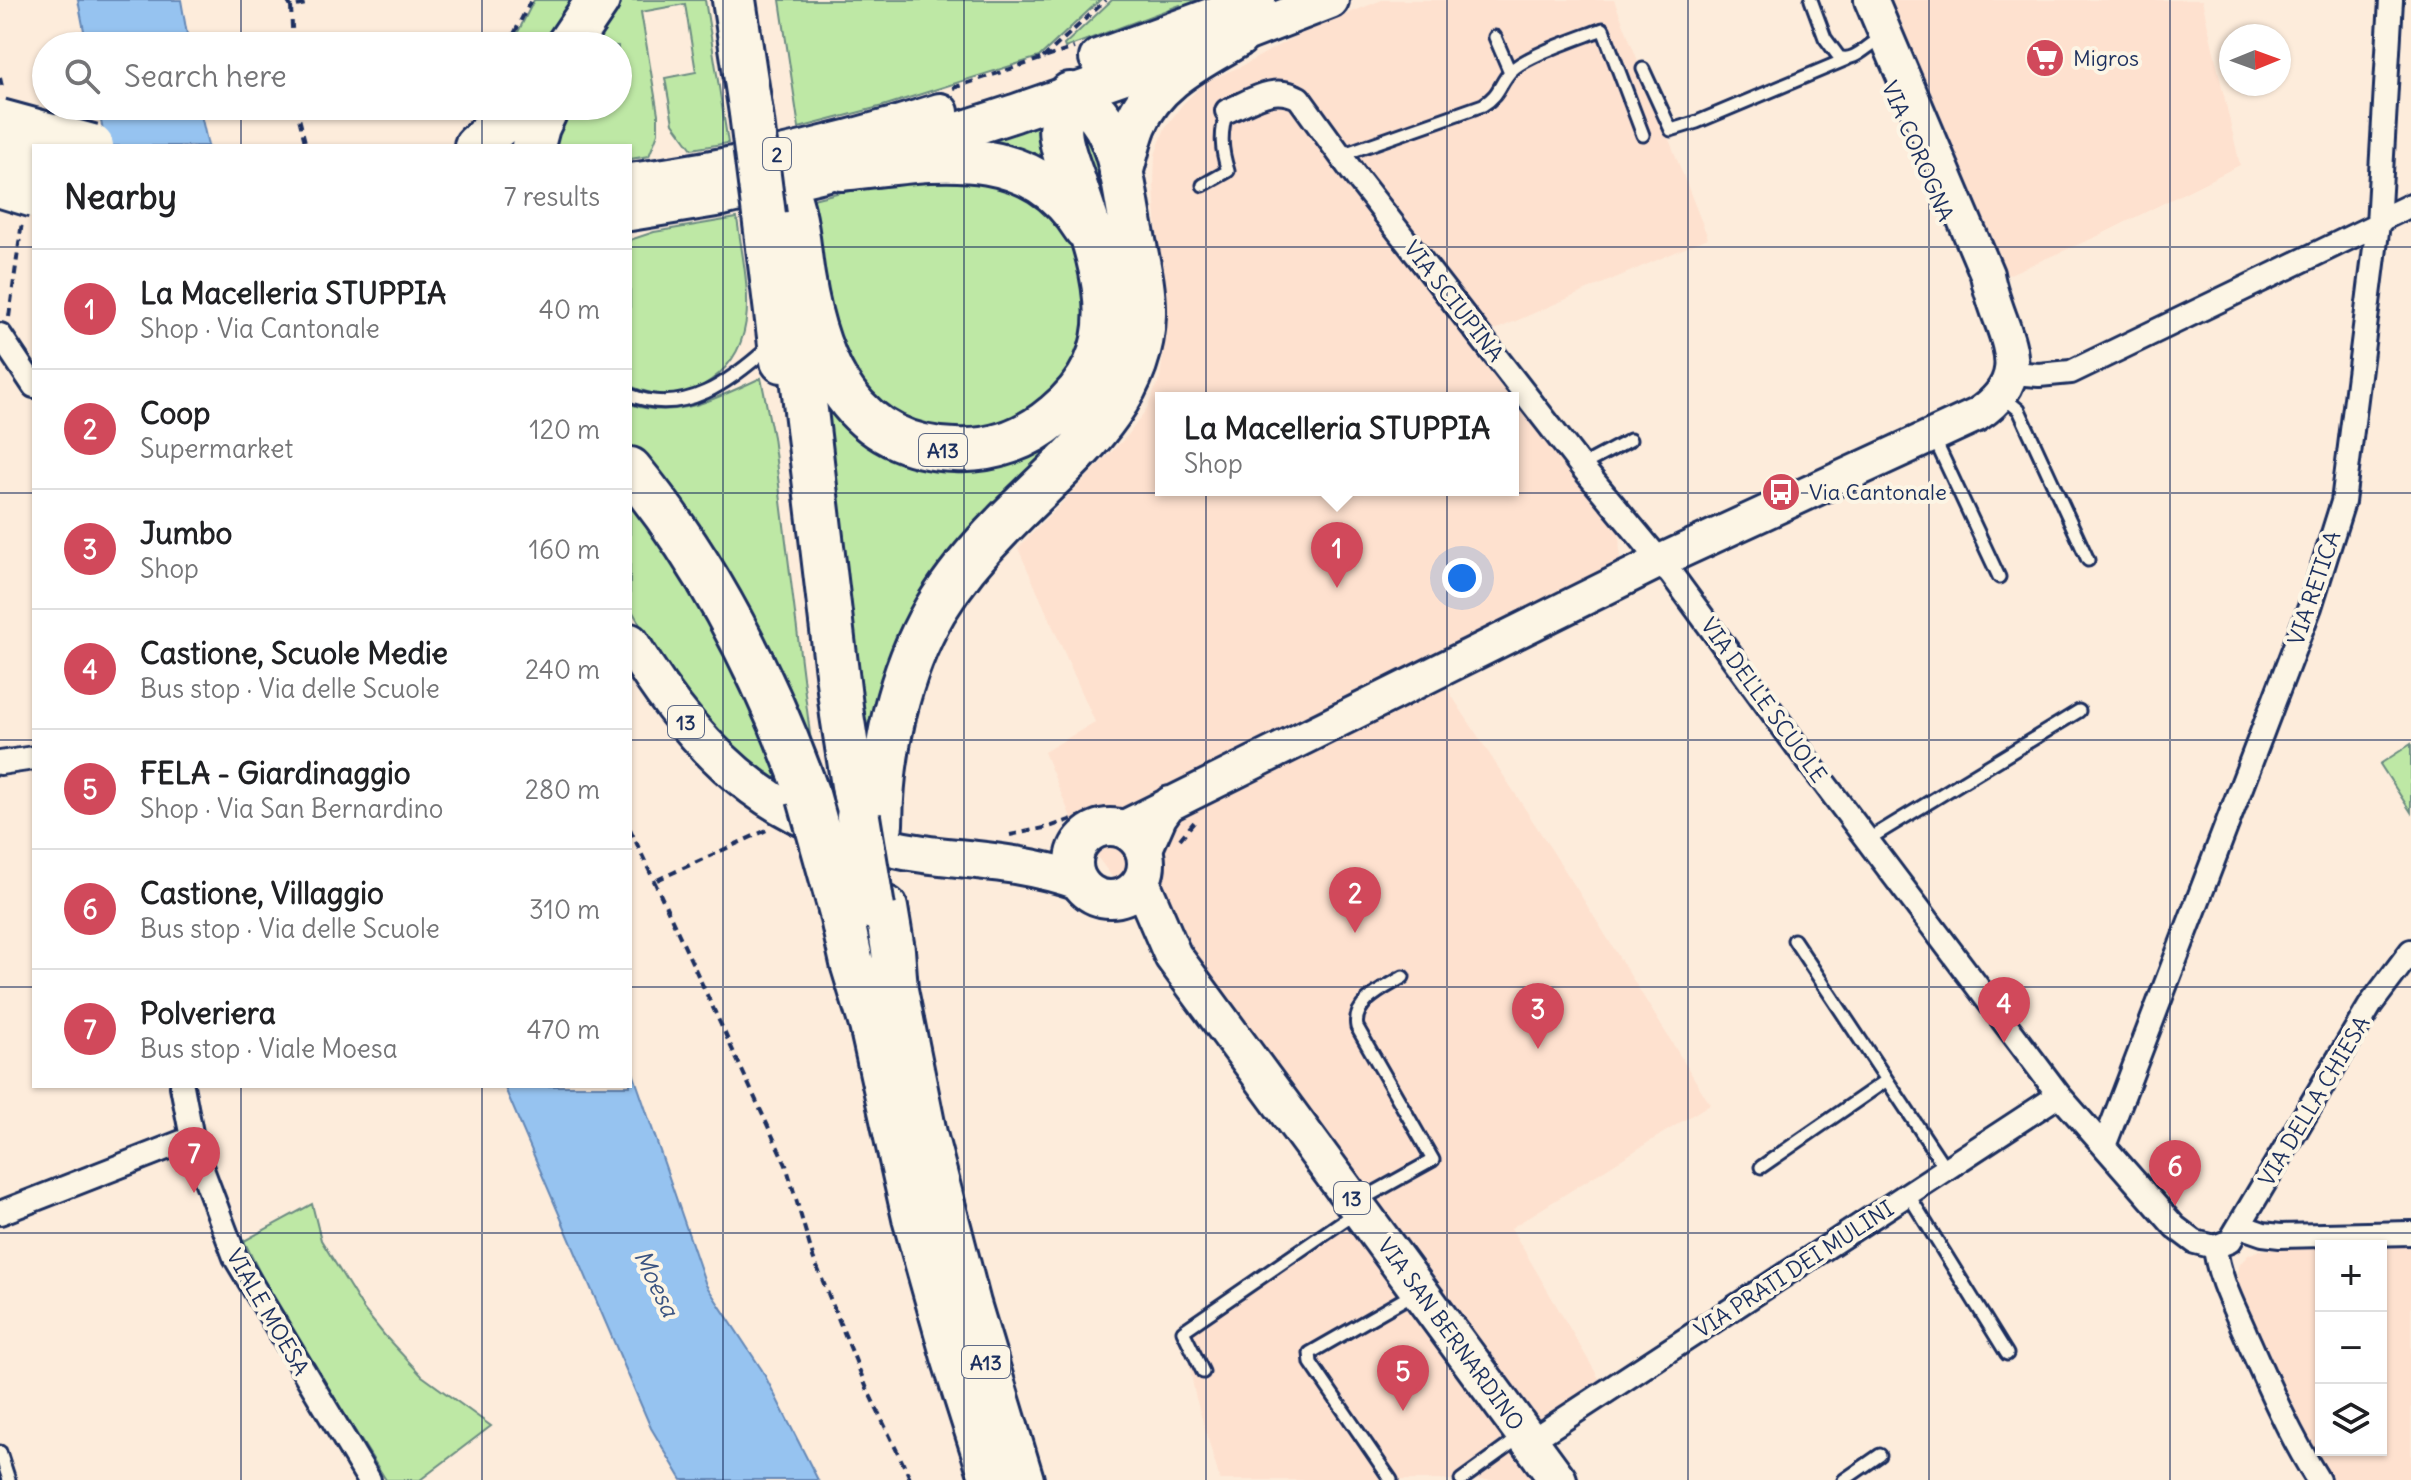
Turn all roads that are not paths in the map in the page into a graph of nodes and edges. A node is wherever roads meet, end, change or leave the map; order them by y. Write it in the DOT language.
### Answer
graph roads {
  1 [pos="600,0"];
  2 [pos="734,0"];
  3 [pos="757,0"];
  4 [pos="1257,0"];
  5 [pos="1330,0"];
  6 [pos="1811,0"];
  7 [pos="1853,0"];
  8 [pos="1871,0"];
  9 [pos="2391,0"];
  10 [pos="577,32"];
  11 [pos="590,32"];
  12 [pos="1237,36"];
  13 [pos="1495,37"];
  14 [pos="1859,51"];
  15 [pos="1643,69"];
  16 [pos="1510,72"];
  17 [pos="1078,78"];
  18 [pos="763,110"];
  19 [pos="1227,111"];
  20 [pos="505,120"];
  21 [pos="541,120"];
  22 [pos="0,121"];
  23 [pos="0,135"];
  24 [pos="1643,135"];
  25 [pos="85,144"];
  26 [pos="478,144"];
  27 [pos="534,144"];
  28 [pos="32,145"];
  29 [pos="1341,155"];
  30 [pos="0,157"];
  31 [pos="32,167"];
  32 [pos="841,169"];
  33 [pos="1121,173"];
  34 [pos="632,182"];
  35 [pos="1203,185"];
  36 [pos="0,189"];
  37 [pos="32,198"];
  38 [pos="2411,205"];
  39 [pos="781,206"];
  40 [pos="637,218"];
  41 [pos="2378,224"];
  42 [pos="1094,243"];
  43 [pos="1991,296"];
  44 [pos="0,335"];
  45 [pos="780,338"];
  46 [pos="32,383"];
  47 [pos="2006,385"];
  48 [pos="632,396"];
  49 [pos="1933,435"];
  50 [pos="1630,440"];
  51 [pos="1581,466"];
  52 [pos="632,472"];
  53 [pos="2088,560"];
  54 [pos="1660,561"];
  55 [pos="1999,577"];
  56 [pos="632,645"];
  57 [pos="2079,711"];
  58 [pos="32,758"];
  59 [pos="0,763"];
  60 [pos="836,813"];
  61 [pos="1867,840"];
  62 [pos="1139,843"];
  63 [pos="1078,865"];
  64 [pos="1110,900"];
  65 [pos="864,909"];
  66 [pos="1794,940"];
  67 [pos="2411,951"];
  68 [pos="1173,956"];
  69 [pos="1403,977"];
  70 [pos="1887,1080"];
  71 [pos="182,1088"];
  72 [pos="2059,1095"];
  73 [pos="192,1138"];
  74 [pos="2104,1146"];
  75 [pos="1761,1167"];
  76 [pos="1946,1169"];
  77 [pos="1908,1194"];
  78 [pos="1357,1206"];
  79 [pos="0,1213"];
  80 [pos="2240,1226"];
  81 [pos="2411,1233"];
  82 [pos="2215,1247"];
  83 [pos="1421,1290"];
  84 [pos="2007,1354"];
  85 [pos="1203,1372"];
  86 [pos="1527,1438"];
  87 [pos="0,1452"];
  88 [pos="1880,1455"];
  89 [pos="9,1480"];
  90 [pos="369,1480"];
  91 [pos="992,1480"];
  92 [pos="1022,1480"];
  93 [pos="1391,1480"];
  94 [pos="1461,1480"];
  95 [pos="1558,1480"];
  96 [pos="1844,1480"];
  97 [pos="2318,1480"];
  1 -- 10 [label="highway"];
  1 -- 11 [label="highway"];
  2 -- 18 [label="highway, A13"];
  3 -- 18 [label="highway, A13"];
  4 -- 17 [label="main road, 2"];
  5 -- 12 [label="main road, 2"];
  6 -- 14 [label="lane"];
  7 -- 14 [label="street, VIA COROGNA"];
  8 -- 43 [label="street, VIA COROGNA"];
  9 -- 41 [label="street, VIA RETICA"];
  12 -- 17 [label="main road, 2"];
  12 -- 33 [label="highway, A13"];
  13 -- 16 [label="lane"];
  14 -- 15 [label="lane"];
  14 -- 43 [label="street, VIA COROGNA"];
  16 -- 24 [label="lane"];
  16 -- 29 [label="lane"];
  17 -- 32 [label="main road, 2"];
  17 -- 33 [label="highway, A13"];
  17 -- 34 [label="main road, 2"];
  17 -- 42 [label="highway, A13"];
  18 -- 39 [label="highway, A13, bridge"];
  19 -- 29 [label="street, VIA SCIUPINA"];
  19 -- 35 [label="lane"];
  20 -- 26 [label="highway"];
  21 -- 27 [label="highway"];
  22 -- 25 [label="highway, bridge"];
  23 -- 28 [label="main road"];
  29 -- 51 [label="street, VIA SCIUPINA"];
  30 -- 31 [label="main road, bridge"];
  32 -- 40 [label="main road, 2"];
  32 -- 42 [label="highway, A13"];
  33 -- 60 [label="highway, A13"];
  36 -- 37 [label="main road, bridge"];
  38 -- 41 [label="street"];
  39 -- 42 [label="highway, A13"];
  39 -- 45 [label="highway, A13"];
  39 -- 60 [label="highway, A13"];
  41 -- 47 [label="street"];
  41 -- 74 [label="street, VIA RETICA"];
  43 -- 47 [label="street, VIA COROGNA"];
  44 -- 46 [label="street"];
  45 -- 48 [label="lane"];
  45 -- 60 [label="highway, A13"];
  47 -- 49 [label="street"];
  47 -- 53 [label="lane"];
  49 -- 54 [label="street"];
  49 -- 55 [label="lane"];
  50 -- 51 [label="lane"];
  51 -- 54 [label="street, VIA SCIUPINA"];
  52 -- 60 [label="highway, A13"];
  54 -- 61 [label="street, VIA DELLE SCUOLE"];
  54 -- 62 [label="street"];
  56 -- 60 [label="main road, 13"];
  57 -- 61 [label="lane"];
  58 -- 59 [label="street"];
  60 -- 63 [label="main road, 13"];
  60 -- 65 [label="highway, A13"];
  61 -- 72 [label="street, VIA DELLE SCUOLE"];
  62 -- 63 [label="main road"];
  62 -- 64 [label="main road"];
  62 -- 68 [label="main road, VIA SAN BERNARDINO / 13"];
  63 -- 64 [label="main road, VIA SAN BERNARDINO"];
  64 -- 68 [label="main road, VIA SAN BERNARDINO / 13"];
  65 -- 91 [label="highway, A13"];
  65 -- 92 [label="highway, A13"];
  66 -- 70 [label="lane"];
  67 -- 80 [label="street, VIA DELLA CHIESA"];
  68 -- 78 [label="main road, VIA SAN BERNARDINO / 13"];
  69 -- 78 [label="lane"];
  70 -- 75 [label="lane"];
  70 -- 76 [label="lane"];
  71 -- 73 [label="street, VIALE MOESA"];
  72 -- 74 [label="street, VIA DELLE SCUOLE"];
  72 -- 76 [label="street, VIA PRATI DEI MULINI"];
  73 -- 79 [label="street"];
  73 -- 90 [label="street, VIALE MOESA"];
  74 -- 82 [label="street, VIA DELLE SCUOLE"];
  76 -- 77 [label="street, VIA PRATI DEI MULINI"];
  77 -- 84 [label="lane"];
  77 -- 86 [label="street, VIA PRATI DEI MULINI"];
  78 -- 83 [label="main road, VIA SAN BERNARDINO / 13"];
  78 -- 85 [label="lane"];
  80 -- 81 [label="street"];
  80 -- 82 [label="street, VIA DELLA CHIESA"];
  82 -- 97 [label="street"];
  83 -- 86 [label="main road, VIA SAN BERNARDINO / 13"];
  83 -- 93 [label="lane"];
  86 -- 94 [label="lane"];
  86 -- 95 [label="main road, VIA SAN BERNARDINO / 13"];
  87 -- 89 [label="lane"];
  88 -- 96 [label="lane"];
}
